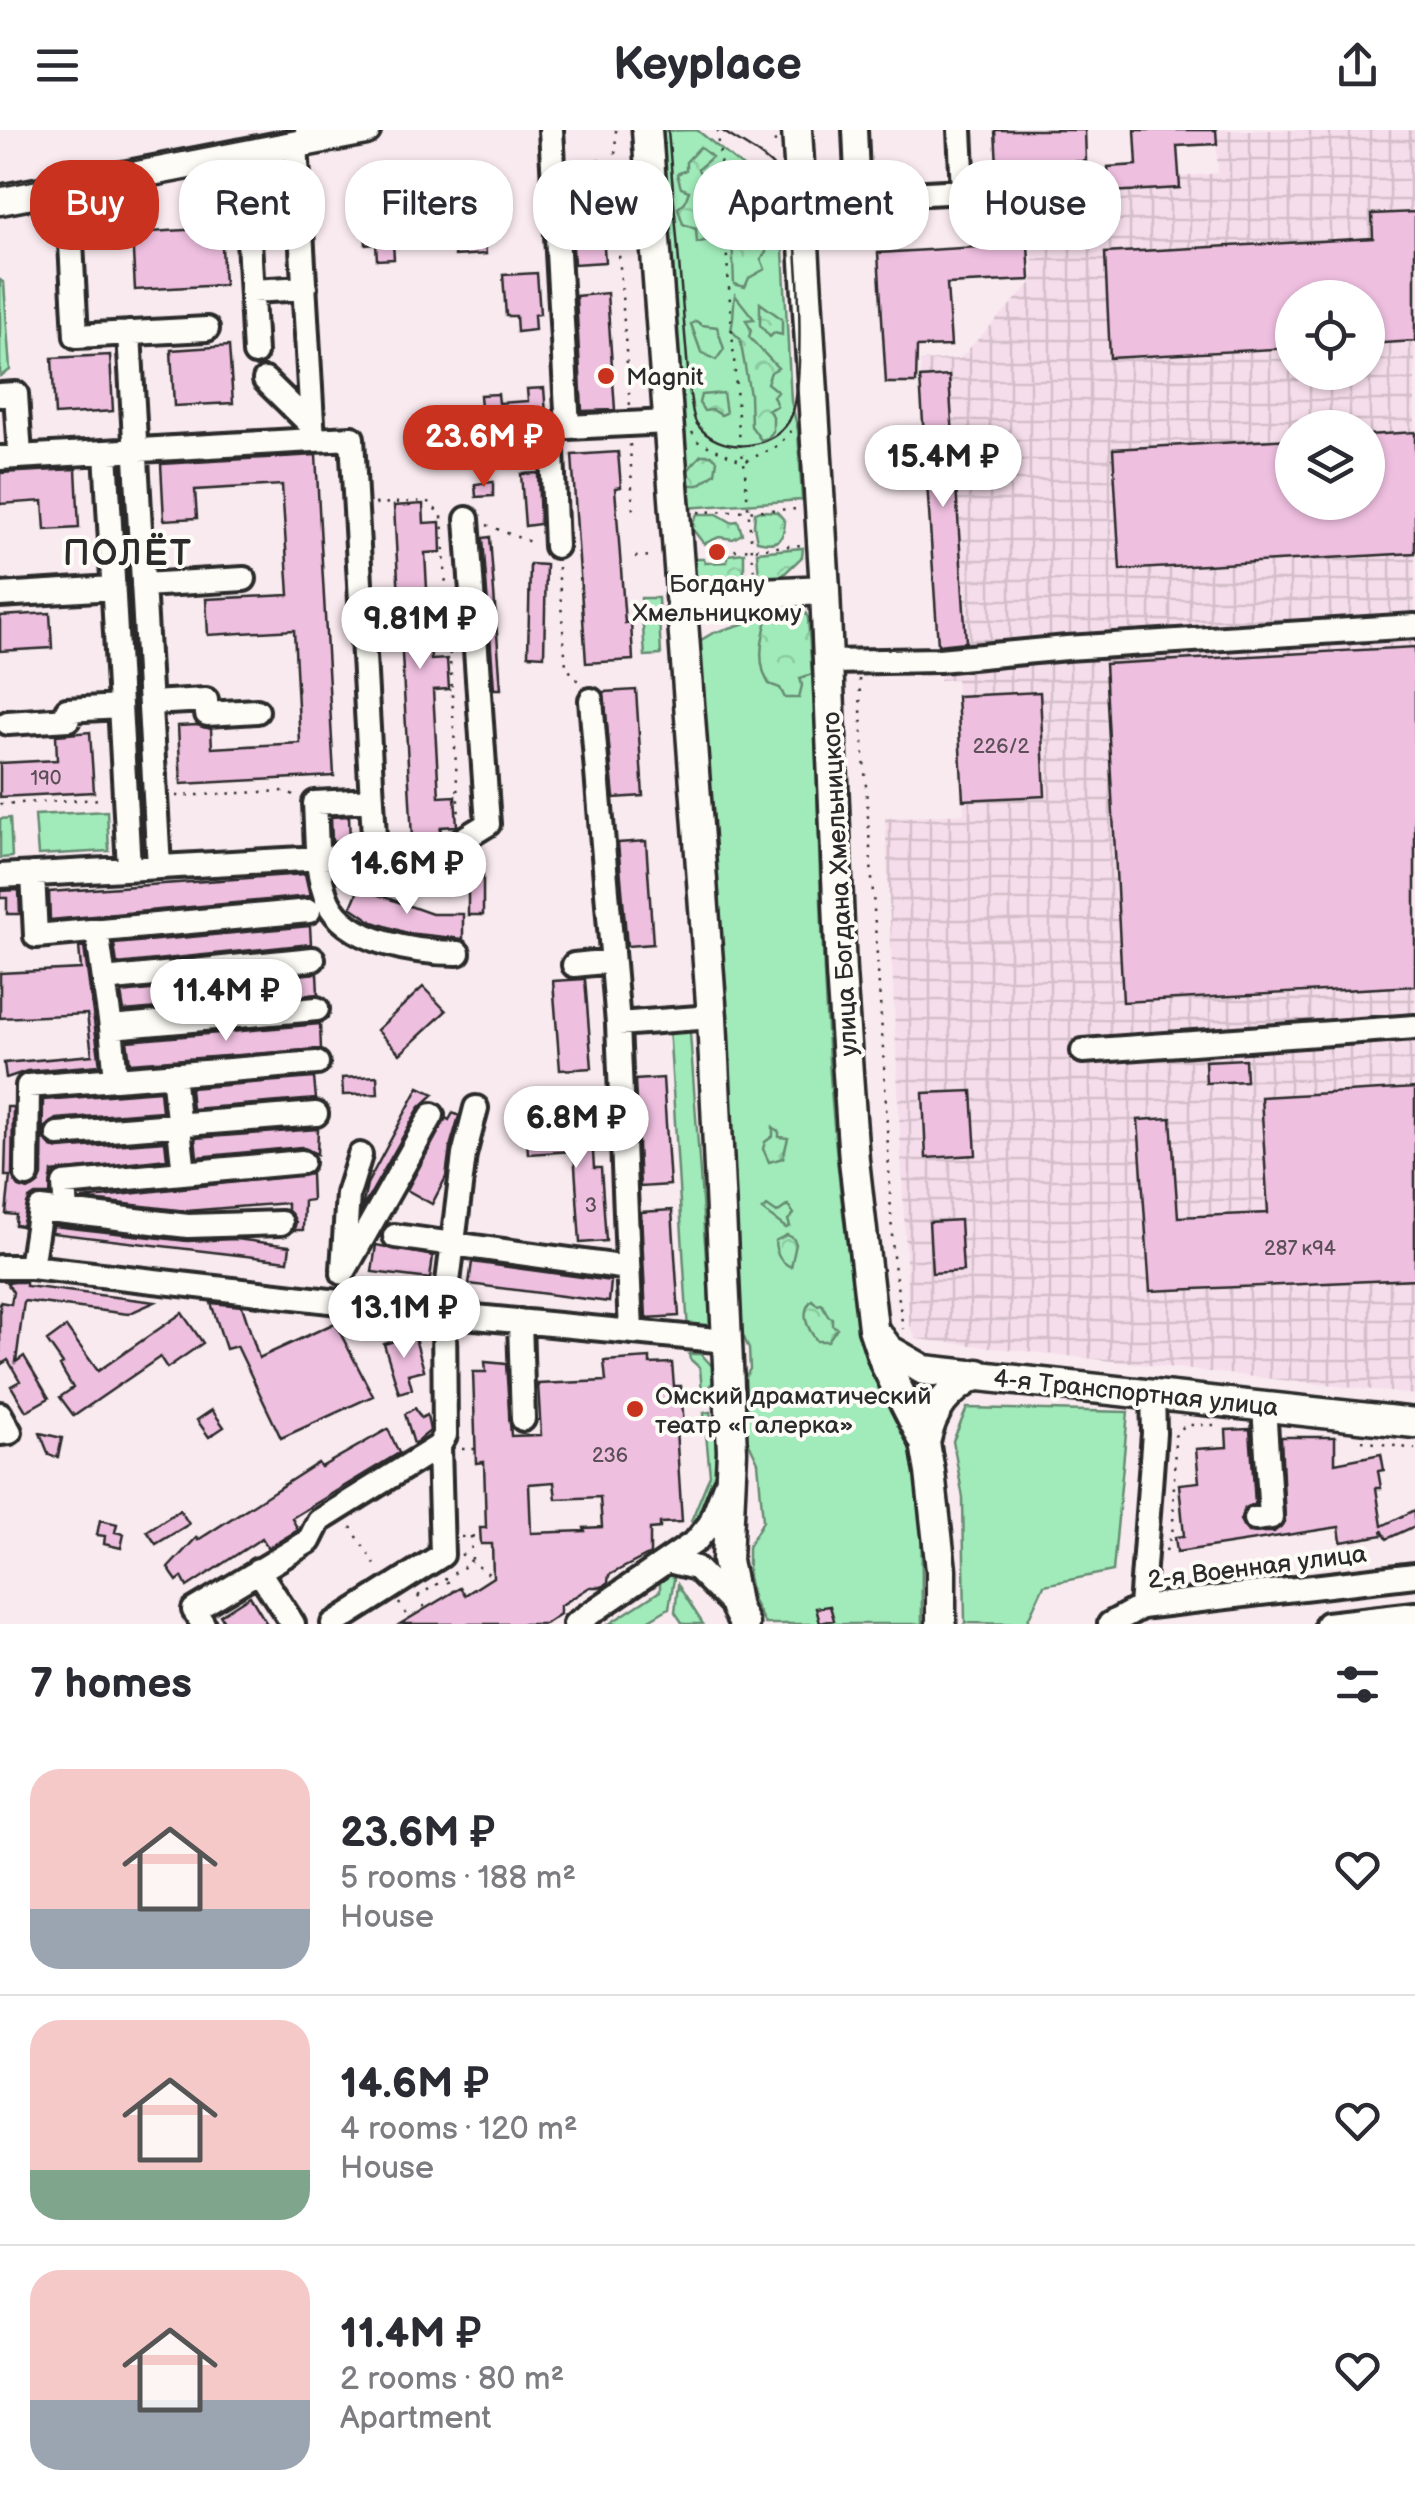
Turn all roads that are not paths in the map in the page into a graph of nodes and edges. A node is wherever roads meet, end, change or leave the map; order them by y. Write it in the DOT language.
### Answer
graph roads {
  1 [pos="366,130"];
  2 [pos="551,130"];
  3 [pos="647,130"];
  4 [pos="797,130"];
  5 [pos="855,130"];
  6 [pos="960,130"];
  7 [pos="296,144"];
  8 [pos="799,160"];
  9 [pos="856,160"];
  10 [pos="159,170"];
  11 [pos="929,193"];
  12 [pos="30,194"];
  13 [pos="0,200"];
  14 [pos="71,250"];
  15 [pos="250,250"];
  16 [pos="804,250"];
  17 [pos="304,288"];
  18 [pos="252,291"];
  19 [pos="207,329"];
  20 [pos="130,333"];
  21 [pos="255,353"];
  22 [pos="265,380"];
  23 [pos="0,395"];
  24 [pos="678,424"];
  25 [pos="568,427"];
  26 [pos="313,433"];
  27 [pos="136,450"];
  28 [pos="106,452"];
  29 [pos="10,457"];
  30 [pos="467,519"];
  31 [pos="556,546"];
  32 [pos="244,579"];
  33 [pos="144,585"];
  34 [pos="113,588"];
  35 [pos="826,590"];
  36 [pos="0,595"];
  37 [pos="680,598"];
  38 [pos="1415,626"];
  39 [pos="828,662"];
  40 [pos="592,700"];
  41 [pos="150,704"];
  42 [pos="120,707"];
  43 [pos="257,711"];
  44 [pos="8,722"];
  45 [pos="372,800"];
  46 [pos="318,850"];
  47 [pos="376,855"];
  48 [pos="159,859"];
  49 [pos="129,868"];
  50 [pos="33,874"];
  51 [pos="0,876"];
  52 [pos="309,910"];
  53 [pos="97,930"];
  54 [pos="458,954"];
  55 [pos="313,959"];
  56 [pos="612,962"];
  57 [pos="574,965"];
  58 [pos="104,980"];
  59 [pos="317,1009"];
  60 [pos="712,1017"];
  61 [pos="618,1024"];
  62 [pos="111,1027"];
  63 [pos="1415,1027"];
  64 [pos="1083,1050"];
  65 [pos="317,1063"];
  66 [pos="173,1074"];
  67 [pos="116,1079"];
  68 [pos="476,1108"];
  69 [pos="316,1114"];
  70 [pos="432,1114"];
  71 [pos="179,1125"];
  72 [pos="58,1134"];
  73 [pos="360,1155"];
  74 [pos="302,1162"];
  75 [pos="184,1173"];
  76 [pos="27,1175"];
  77 [pos="66,1212"];
  78 [pos="280,1223"];
  79 [pos="394,1236"];
  80 [pos="453,1244"];
  81 [pos="0,1268"];
  82 [pos="31,1268"];
  83 [pos="628,1268"];
  84 [pos="343,1273"];
  85 [pos="337,1300"];
  86 [pos="444,1314"];
  87 [pos="520,1321"];
  88 [pos="873,1328"];
  89 [pos="631,1332"];
  90 [pos="727,1341"];
  91 [pos="978,1374"];
  92 [pos="1153,1394"];
  93 [pos="1264,1406"];
  94 [pos="0,1414"];
  95 [pos="523,1419"];
  96 [pos="1415,1423"];
  97 [pos="0,1433"];
  98 [pos="925,1443"];
  99 [pos="448,1448"];
  100 [pos="731,1470"];
  101 [pos="1254,1519"];
  102 [pos="669,1561"];
  103 [pos="258,1570"];
  104 [pos="1415,1574"];
  105 [pos="1141,1607"];
  106 [pos="1415,1614"];
  107 [pos="740,1616"];
  108 [pos="203,1624"];
  109 [pos="293,1624"];
  110 [pos="333,1624"];
  111 [pos="575,1624"];
  112 [pos="941,1624"];
  113 [pos="1110,1624"];
  114 [pos="1327,1624"];
  1 -- 7 [label="main road"];
  2 -- 25 [label="street"];
  3 -- 24 [label="main road"];
  4 -- 8 [label="main road, улица Богдана Хмельницкого"];
  5 -- 9 [label="street"];
  6 -- 11 [label="street"];
  7 -- 10 [label="main road"];
  7 -- 17 [label="street"];
  12 -- 13 [label="main road"];
  14 -- 20 [label="street"];
  15 -- 18 [label="street"];
  16 -- 35 [label="main road, улица Богдана Хмельницкого"];
  17 -- 18 [label="street"];
  17 -- 26 [label="street"];
  18 -- 21 [label="street"];
  19 -- 20 [label="street"];
  20 -- 27 [label="street"];
  22 -- 26 [label="street"];
  23 -- 29 [label="street"];
  24 -- 25 [label="street"];
  24 -- 37 [label="main road"];
  25 -- 31 [label="street"];
  26 -- 27 [label="street"];
  26 -- 45 [label="street"];
  27 -- 28 [label="street"];
  27 -- 33 [label="street"];
  28 -- 29 [label="street"];
  28 -- 34 [label="street"];
  30 -- 47 [label="street"];
  32 -- 33 [label="street"];
  33 -- 41 [label="street"];
  34 -- 36 [label="street"];
  34 -- 42 [label="street"];
  35 -- 37 [label="main road"];
  35 -- 39 [label="main road, улица Богдана Хмельницкого"];
  37 -- 60 [label="main road"];
  38 -- 39 [label="street"];
  39 -- 88 [label="main road, улица Богдана Хмельницкого"];
  40 -- 56 [label="street"];
  41 -- 43 [label="street"];
  41 -- 48 [label="street"];
  42 -- 44 [label="street"];
  42 -- 49 [label="street"];
  45 -- 46 [label="street"];
  45 -- 47 [label="street"];
  46 -- 47 [label="street"];
  46 -- 48 [label="street"];
  46 -- 54 [label="street"];
  48 -- 49 [label="street"];
  49 -- 50 [label="street"];
  50 -- 51 [label="street"];
  50 -- 53 [label="street"];
  52 -- 53 [label="street"];
  53 -- 58 [label="street"];
  55 -- 58 [label="street"];
  56 -- 57 [label="street"];
  56 -- 61 [label="street"];
  58 -- 62 [label="street"];
  59 -- 62 [label="street"];
  60 -- 61 [label="street"];
  60 -- 90 [label="main road"];
  61 -- 83 [label="street"];
  62 -- 67 [label="street"];
  63 -- 64 [label="street"];
  65 -- 66 [label="street"];
  66 -- 67 [label="street"];
  66 -- 71 [label="street"];
  67 -- 76 [label="street"];
  68 -- 80 [label="street"];
  69 -- 71 [label="street"];
  70 -- 84 [label="street"];
  71 -- 72 [label="street"];
  71 -- 75 [label="street"];
  73 -- 84 [label="street"];
  74 -- 75 [label="street"];
  75 -- 77 [label="street"];
  77 -- 78 [label="street"];
  77 -- 82 [label="street"];
  79 -- 80 [label="street"];
  80 -- 83 [label="street"];
  80 -- 86 [label="street"];
  81 -- 82 [label="street"];
  82 -- 85 [label="street"];
  83 -- 89 [label="street"];
  84 -- 85 [label="street"];
  85 -- 86 [label="street"];
  86 -- 87 [label="street"];
  86 -- 99 [label="street"];
  87 -- 89 [label="street"];
  87 -- 95 [label="street"];
  88 -- 91 [label="main road, 4-я Транспортная улица"];
  88 -- 98 [label="main road, улица Богдана Хмельницкого"];
  89 -- 90 [label="street"];
  90 -- 100 [label="main road"];
  91 -- 92 [label="main road, 4-я Транспортная улица"];
  91 -- 98 [label="main road"];
  92 -- 93 [label="main road, 4-я Транспортная улица"];
  92 -- 105 [label="street"];
  93 -- 96 [label="main road, 4-я Транспортная улица"];
  93 -- 101 [label="street"];
  94 -- 97 [label="street"];
  98 -- 112 [label="main road, улица Богдана Хмельницкого"];
  99 -- 103 [label="street"];
  99 -- 110 [label="street"];
  100 -- 102 [label="street"];
  100 -- 107 [label="main road"];
  102 -- 107 [label="street"];
  102 -- 111 [label="street"];
  103 -- 108 [label="street"];
  103 -- 109 [label="street"];
  104 -- 105 [label="street, 2-я Военная улица"];
  105 -- 113 [label="street, 2-я Военная улица"];
  106 -- 114 [label="street"];
}
